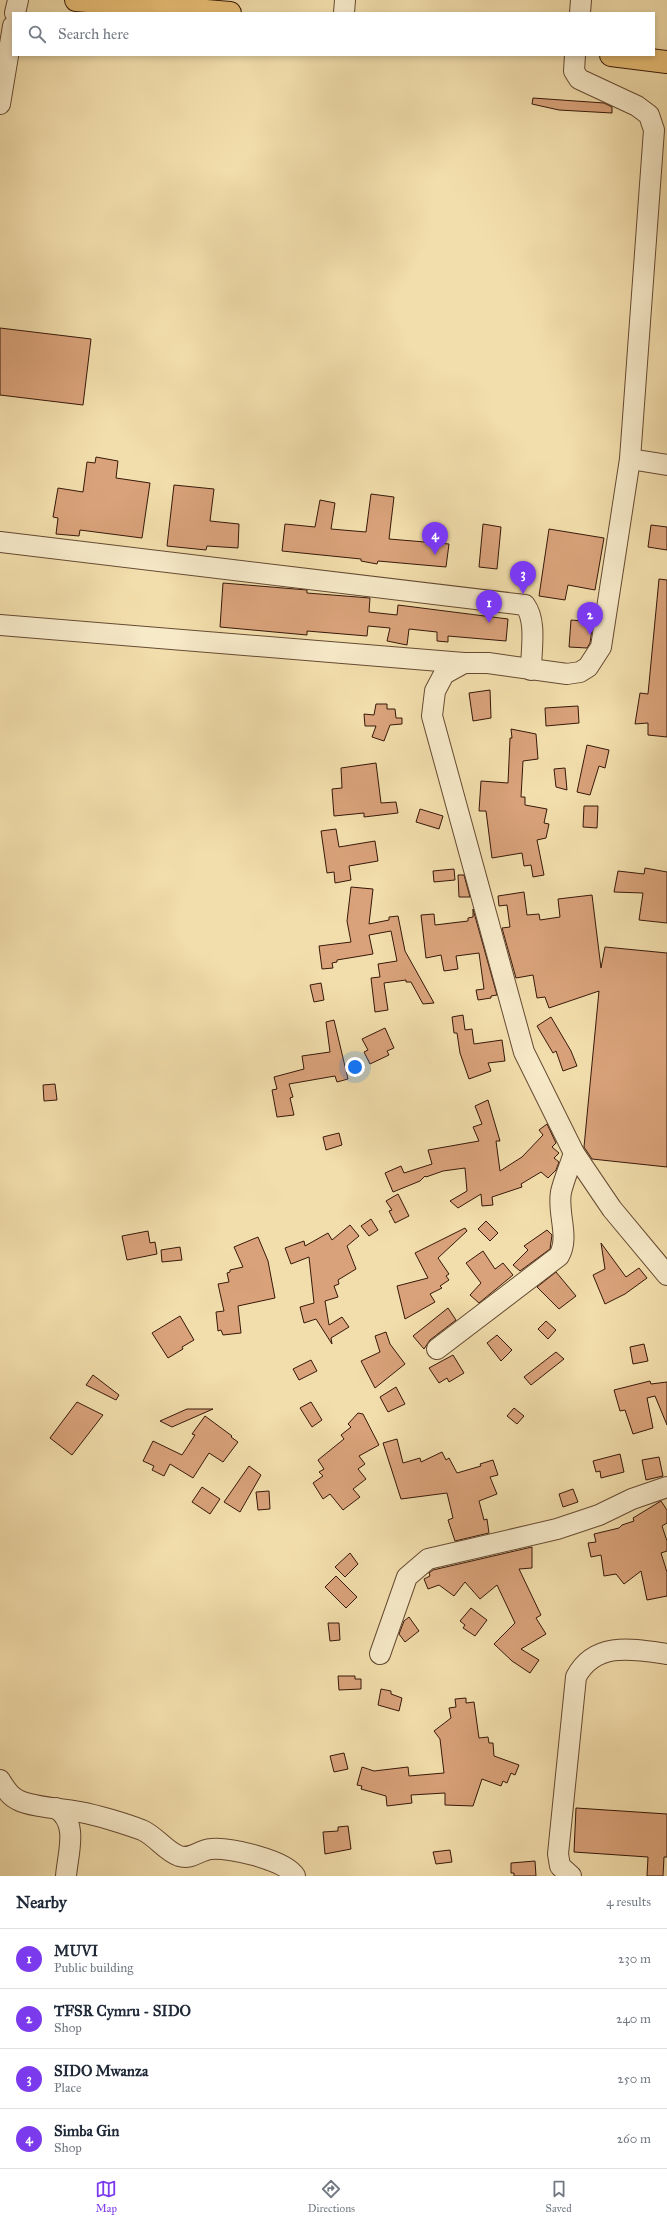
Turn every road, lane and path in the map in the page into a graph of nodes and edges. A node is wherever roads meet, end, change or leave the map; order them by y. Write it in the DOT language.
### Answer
graph roads {
  1 [pos="18,0"];
  2 [pos="76,0"];
  3 [pos="345,0"];
  4 [pos="581,0"];
  5 [pos="15,12"];
  6 [pos="218,12"];
  7 [pos="344,12"];
  8 [pos="580,12"];
  9 [pos="12,32"];
  10 [pos="575,56"];
  11 [pos="619,56"];
  12 [pos="667,62"];
  13 [pos="0,104"];
  14 [pos="630,459"];
  15 [pos="667,465"];
  16 [pos="0,542"];
  17 [pos="0,625"];
  18 [pos="464,663"];
  19 [pos="531,670"];
  20 [pos="574,1153"];
  21 [pos="667,1275"];
  22 [pos="437,1349"];
  23 [pos="667,1487"];
  24 [pos="380,1654"];
  25 [pos="667,1654"];
  26 [pos="0,1780"];
  27 [pos="56,1808"];
  28 [pos="66,1876"];
  29 [pos="295,1876"];
  30 [pos="571,1876"];
  1 -- 5 [label="street"];
  2 -- 6 [label="highway"];
  3 -- 7 [label="street"];
  4 -- 8 [label="street"];
  9 -- 13 [label="street"];
  10 -- 14 [label="street"];
  11 -- 12 [label="highway"];
  14 -- 15 [label="street"];
  14 -- 19 [label="street"];
  16 -- 19 [label="street"];
  17 -- 18 [label="street"];
  18 -- 19 [label="street"];
  18 -- 20 [label="street"];
  20 -- 21 [label="street"];
  20 -- 22 [label="street"];
  23 -- 24 [label="street"];
  25 -- 30 [label="street"];
  26 -- 27 [label="street"];
  27 -- 28 [label="street"];
  27 -- 29 [label="street"];
}
